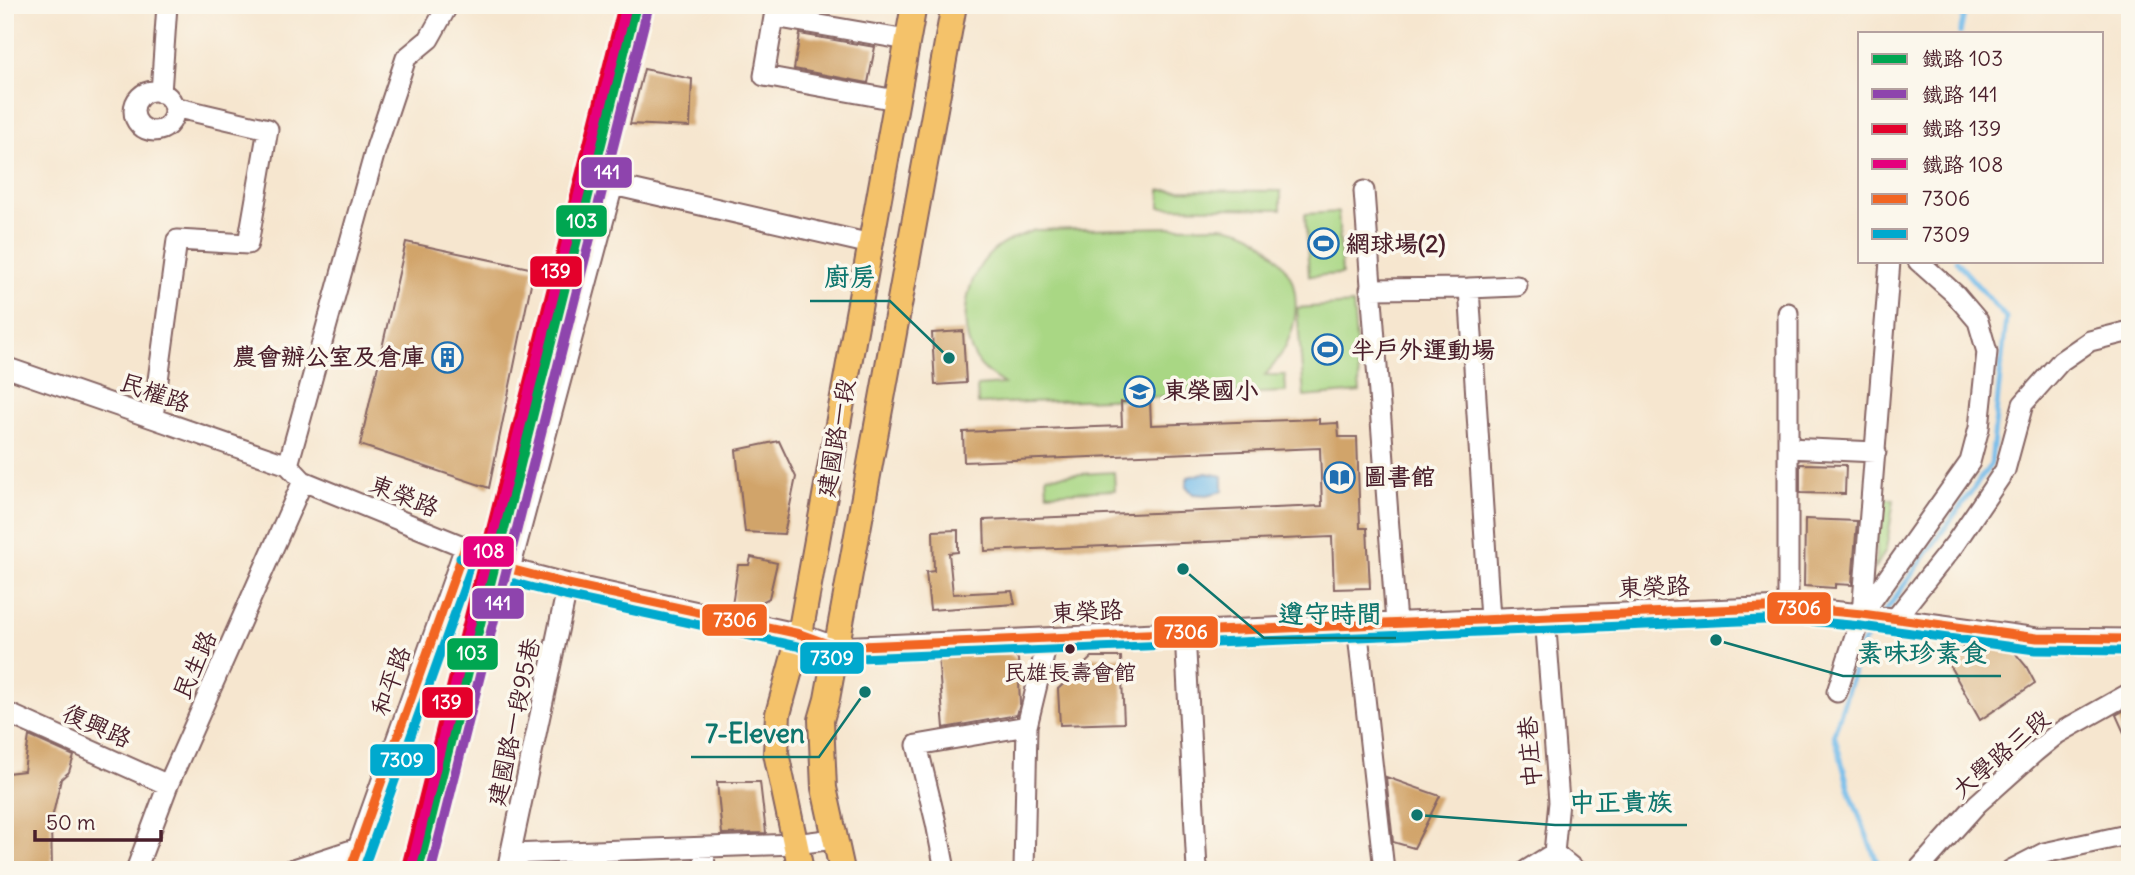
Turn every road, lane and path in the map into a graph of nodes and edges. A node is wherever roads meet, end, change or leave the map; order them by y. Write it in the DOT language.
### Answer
graph roads {
  1 [pos="167,5"];
  2 [pos="448,5"];
  3 [pos="915,5"];
  4 [pos="954,5"];
  5 [pos="907,40"];
  6 [pos="896,100"];
  7 [pos="1364,191"];
  8 [pos="872,244"];
  9 [pos="1890,262"];
  10 [pos="1919,262"];
  11 [pos="1517,286"];
  12 [pos="1469,288"];
  13 [pos="1370,289"];
  14 [pos="1788,313"];
  15 [pos="2130,331"];
  16 [pos="5,367"];
  17 [pos="153,417"];
  18 [pos="1788,448"];
  19 [pos="1876,452"];
  20 [pos="289,465"];
  21 [pos="303,481"];
  22 [pos="465,547"];
  23 [pos="509,569"];
  24 [pos="568,584"];
  25 [pos="1788,607"];
  26 [pos="1866,614"];
  27 [pos="1545,616"];
  28 [pos="1490,619"];
  29 [pos="1894,619"];
  30 [pos="1396,623"];
  31 [pos="1357,625"];
  32 [pos="1185,632"];
  33 [pos="800,634"];
  34 [pos="1048,639"];
  35 [pos="2130,639"];
  36 [pos="835,647"];
  37 [pos="1837,692"];
  38 [pos="2130,693"];
  39 [pos="5,712"];
  40 [pos="1027,726"];
  41 [pos="168,785"];
  42 [pos="2130,837"];
  43 [pos="835,839"];
  44 [pos="796,844"];
  45 [pos="704,847"];
  46 [pos="358,848"];
  47 [pos="1553,853"];
  48 [pos="509,862"];
  49 [pos="136,870"];
  50 [pos="291,870"];
  51 [pos="350,870"];
  52 [pos="705,870"];
  53 [pos="801,870"];
  54 [pos="842,870"];
  55 [pos="945,870"];
  56 [pos="1024,870"];
  57 [pos="1197,870"];
  58 [pos="1384,870"];
  59 [pos="1527,870"];
  60 [pos="1575,870"];
  61 [pos="1918,870"];
  62 [pos="2011,870"];
  1 -- 17 [label="street"];
  2 -- 20 [label="street"];
  3 -- 5 [label="main road, 建國路一段"];
  4 -- 36 [label="main road, 建國路一段"];
  5 -- 6 [label="main road, 建國路一段"];
  5 -- 6 [label="street"];
  6 -- 8 [label="main road, 建國路一段"];
  7 -- 13 [label="street"];
  8 -- 23 [label="street"];
  8 -- 33 [label="main road, 建國路一段"];
  9 -- 19 [label="street"];
  10 -- 26 [label="street"];
  11 -- 12 [label="street"];
  12 -- 13 [label="street"];
  12 -- 28 [label="street"];
  13 -- 30 [label="street"];
  14 -- 18 [label="street"];
  15 -- 29 [label="street"];
  16 -- 17 [label="street, 民權路"];
  17 -- 20 [label="street, 民權路"];
  18 -- 19 [label="street"];
  18 -- 25 [label="street"];
  19 -- 26 [label="street"];
  20 -- 21 [label="street, 東榮路"];
  21 -- 22 [label="street, 東榮路"];
  21 -- 41 [label="street, 民生路"];
  22 -- 23 [label="street, 東榮路"];
  22 -- 46 [label="street, 和平路"];
  23 -- 24 [label="street, 東榮路"];
  24 -- 33 [label="street, 東榮路"];
  24 -- 48 [label="street, 建國路一段95巷"];
  25 -- 26 [label="street, 東榮路"];
  25 -- 27 [label="street, 東榮路"];
  26 -- 29 [label="street, 東榮路"];
  26 -- 37 [label="street"];
  27 -- 28 [label="street, 東榮路"];
  27 -- 47 [label="street, 中庄巷"];
  28 -- 30 [label="street, 東榮路"];
  29 -- 35 [label="street, 東榮路"];
  30 -- 31 [label="street, 東榮路"];
  31 -- 32 [label="street, 東榮路"];
  31 -- 58 [label="street"];
  32 -- 34 [label="street, 東榮路"];
  32 -- 57 [label="street"];
  33 -- 36 [label="street, 東榮路"];
  33 -- 44 [label="main road, 建國路一段"];
  34 -- 36 [label="street, 東榮路"];
  34 -- 40 [label="street"];
  36 -- 43 [label="main road, 建國路一段"];
  38 -- 61 [label="street, 大學路三段"];
  39 -- 41 [label="street, 復興路"];
  40 -- 55 [label="street"];
  40 -- 56 [label="street"];
  41 -- 49 [label="street, 民生路"];
  42 -- 62 [label="street"];
  43 -- 44 [label="street"];
  43 -- 54 [label="main road, 建國路一段"];
  44 -- 45 [label="street"];
  44 -- 53 [label="main road, 建國路一段"];
  45 -- 48 [label="street"];
  45 -- 52 [label="street"];
  46 -- 50 [label="street"];
  46 -- 51 [label="street, 和平路"];
  47 -- 59 [label="street"];
  47 -- 60 [label="street"];
}
